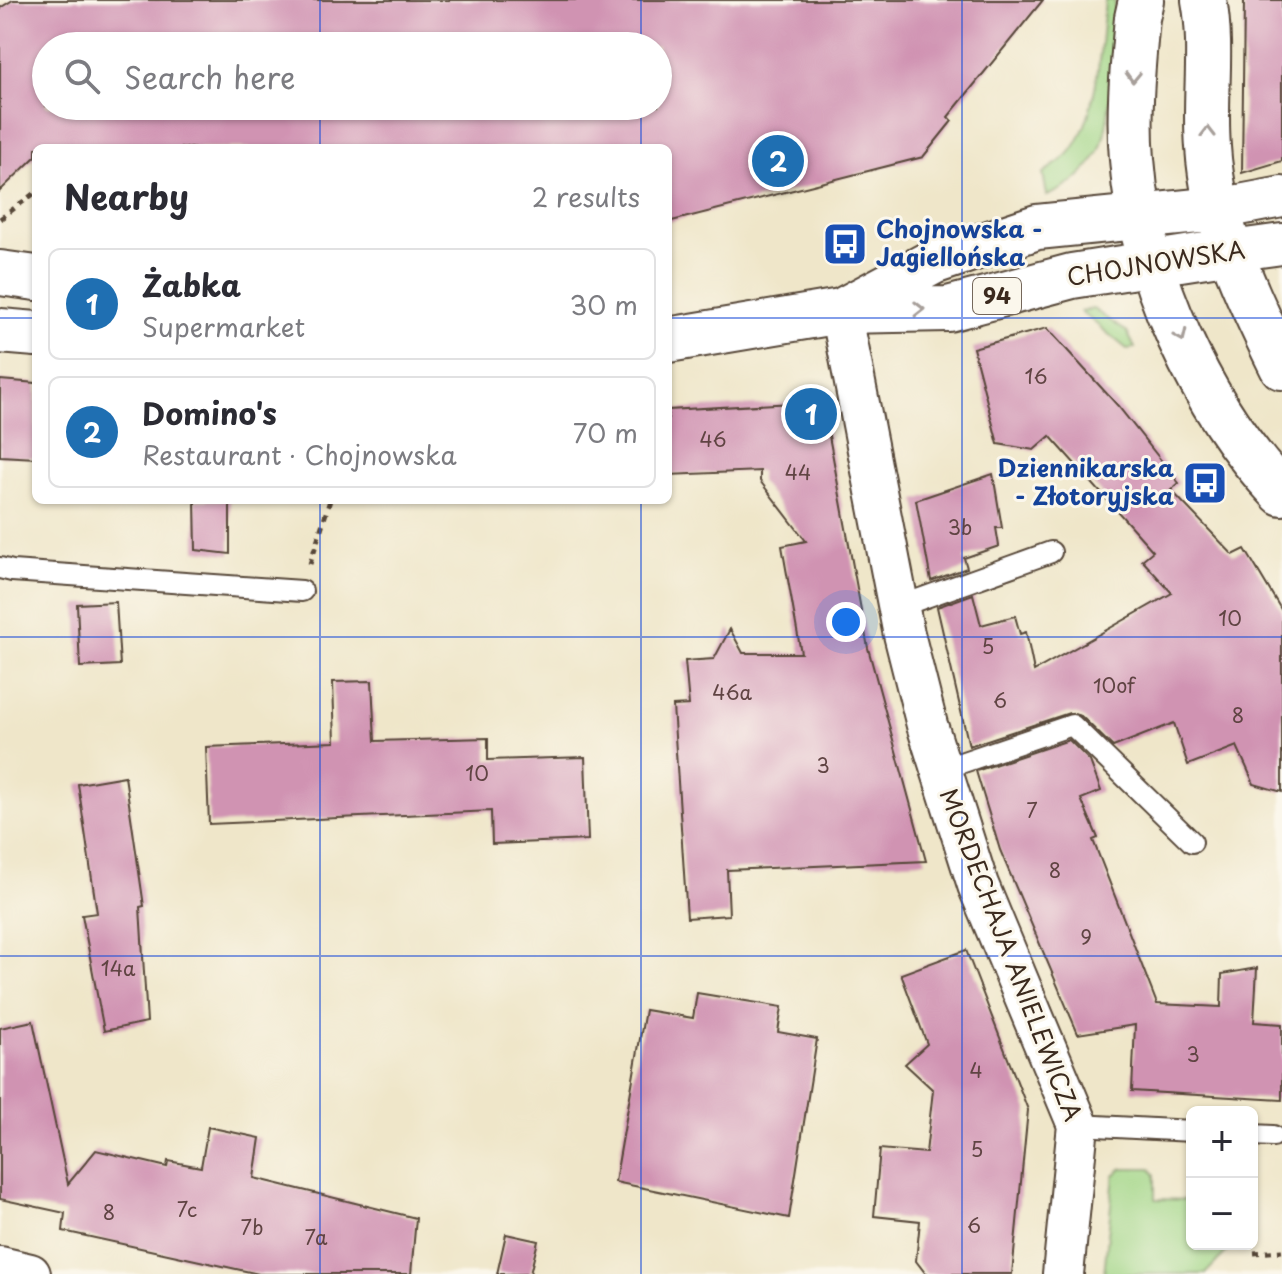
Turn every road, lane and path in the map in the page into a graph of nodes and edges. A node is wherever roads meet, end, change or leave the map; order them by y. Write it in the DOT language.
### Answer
graph roads {
  1 [pos="1141,0"];
  2 [pos="1204,0"];
  3 [pos="32,195"];
  4 [pos="1282,197"];
  5 [pos="1218,209"];
  6 [pos="1140,215"];
  7 [pos="0,219"];
  8 [pos="1282,244"];
  9 [pos="1231,251"];
  10 [pos="1151,264"];
  11 [pos="0,273"];
  12 [pos="32,277"];
  13 [pos="841,311"];
  14 [pos="0,331"];
  15 [pos="32,334"];
  16 [pos="672,339"];
  17 [pos="1282,367"];
  18 [pos="1282,493"];
  19 [pos="329,504"];
  20 [pos="1051,552"];
  21 [pos="0,568"];
  22 [pos="302,591"];
  23 [pos="898,607"];
  24 [pos="940,770"];
  25 [pos="1192,842"];
  26 [pos="1078,1125"];
  27 [pos="1186,1131"];
  28 [pos="1258,1135"];
  29 [pos="1273,1136"];
  30 [pos="1282,1251"];
  31 [pos="1254,1253"];
  32 [pos="0,1267"];
  33 [pos="30,1274"];
  34 [pos="1063,1274"];
  1 -- 6 [label="main road, one-way"];
  5 -- 2 [label="main road, one-way"];
  3 -- 7 [label="path"];
  4 -- 5 [label="street, CHOJNOWSKA"];
  5 -- 6 [label="main road, CHOJNOWSKA / 94"];
  5 -- 9 [label="main road"];
  6 -- 10 [label="main road"];
  6 -- 13 [label="main road, CHOJNOWSKA / 94"];
  8 -- 9 [label="street, CHOJNOWSKA"];
  9 -- 10 [label="main road, CHOJNOWSKA / 94"];
  9 -- 17 [label="main road"];
  13 -- 10 [label="main road, CHOJNOWSKA / 94, one-way"];
  10 -- 18 [label="main road, one-way"];
  11 -- 12 [label="main road"];
  13 -- 16 [label="main road, CHOJNOWSKA / 94"];
  13 -- 23 [label="street, MORDECHAJA ANIELEWICZA"];
  14 -- 15 [label="main road"];
  19 -- 22 [label="path"];
  20 -- 23 [label="lane"];
  21 -- 22 [label="lane"];
  23 -- 24 [label="street, MORDECHAJA ANIELEWICZA"];
  24 -- 25 [label="lane"];
  24 -- 26 [label="street, MORDECHAJA ANIELEWICZA"];
  26 -- 27 [label="lane"];
  26 -- 34 [label="street, MORDECHAJA ANIELEWICZA"];
  28 -- 29 [label="lane"];
  30 -- 31 [label="path"];
  32 -- 33 [label="street"];
}
